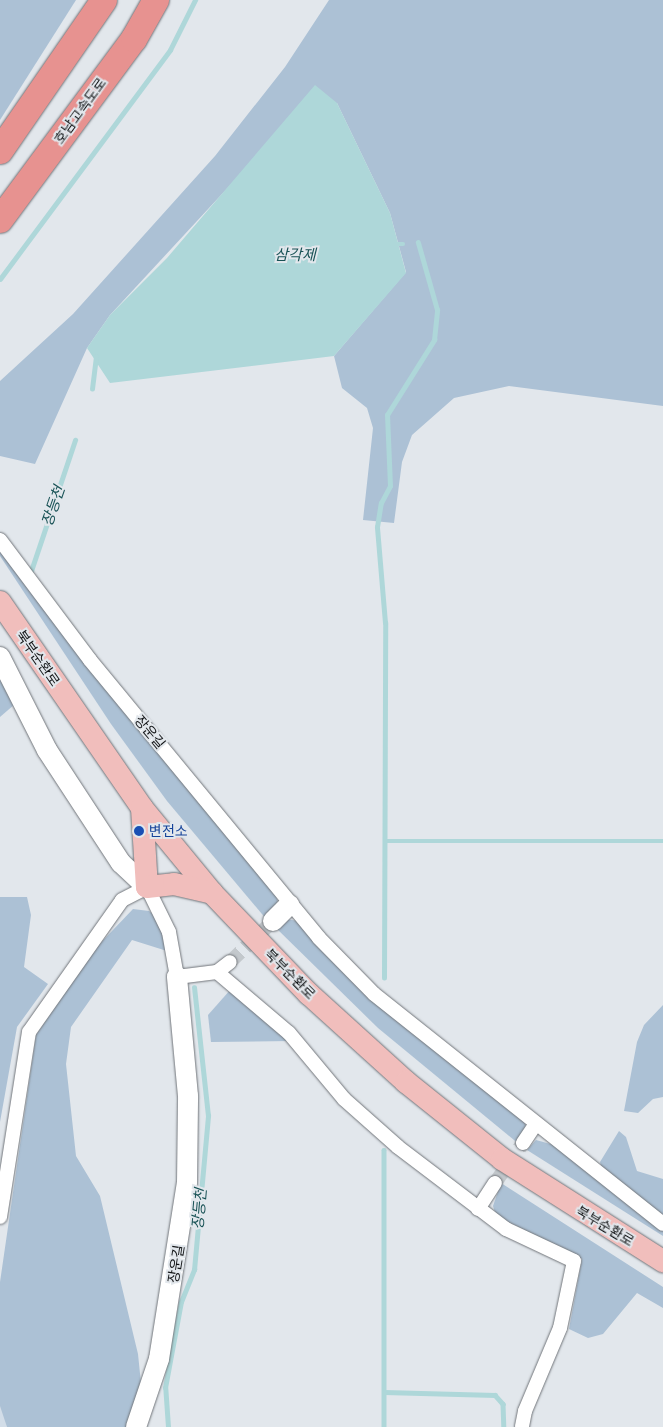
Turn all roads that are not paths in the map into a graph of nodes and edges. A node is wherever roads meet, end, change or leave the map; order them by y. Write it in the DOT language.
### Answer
graph roads {
  1 [pos="104,0"];
  2 [pos="156,0"];
  3 [pos="0,151"];
  4 [pos="0,220"];
  5 [pos="0,540"];
  6 [pos="0,602"];
  7 [pos="0,657"];
  8 [pos="142,808"];
  9 [pos="147,887"];
  10 [pos="212,893"];
  11 [pos="289,905"];
  12 [pos="273,921"];
  13 [pos="230,962"];
  14 [pos="217,972"];
  15 [pos="177,977"];
  16 [pos="536,1124"];
  17 [pos="523,1143"];
  18 [pos="495,1183"];
  19 [pos="478,1209"];
  20 [pos="0,1217"];
  21 [pos="663,1224"];
  22 [pos="663,1261"];
  23 [pos="141,1424"];
  24 [pos="522,1427"];
  1 -- 3 [label="highway"];
  2 -- 4 [label="highway, 호남고속도로"];
  5 -- 11 [label="street, 장운길"];
  6 -- 8 [label="main road, 북부순환로"];
  7 -- 9 [label="street, 장운길"];
  8 -- 9 [label="main road"];
  8 -- 10 [label="main road, 북부순환로"];
  9 -- 10 [label="main road"];
  9 -- 15 [label="street, 장운길"];
  9 -- 20 [label="street"];
  10 -- 22 [label="main road, 북부순환로"];
  11 -- 12 [label="street"];
  11 -- 16 [label="street, 장운길"];
  13 -- 14 [label="street"];
  14 -- 15 [label="street"];
  14 -- 19 [label="street"];
  15 -- 23 [label="street, 장운길"];
  16 -- 17 [label="street"];
  16 -- 21 [label="street, 장운길"];
  18 -- 19 [label="street"];
  19 -- 24 [label="street"];
}
